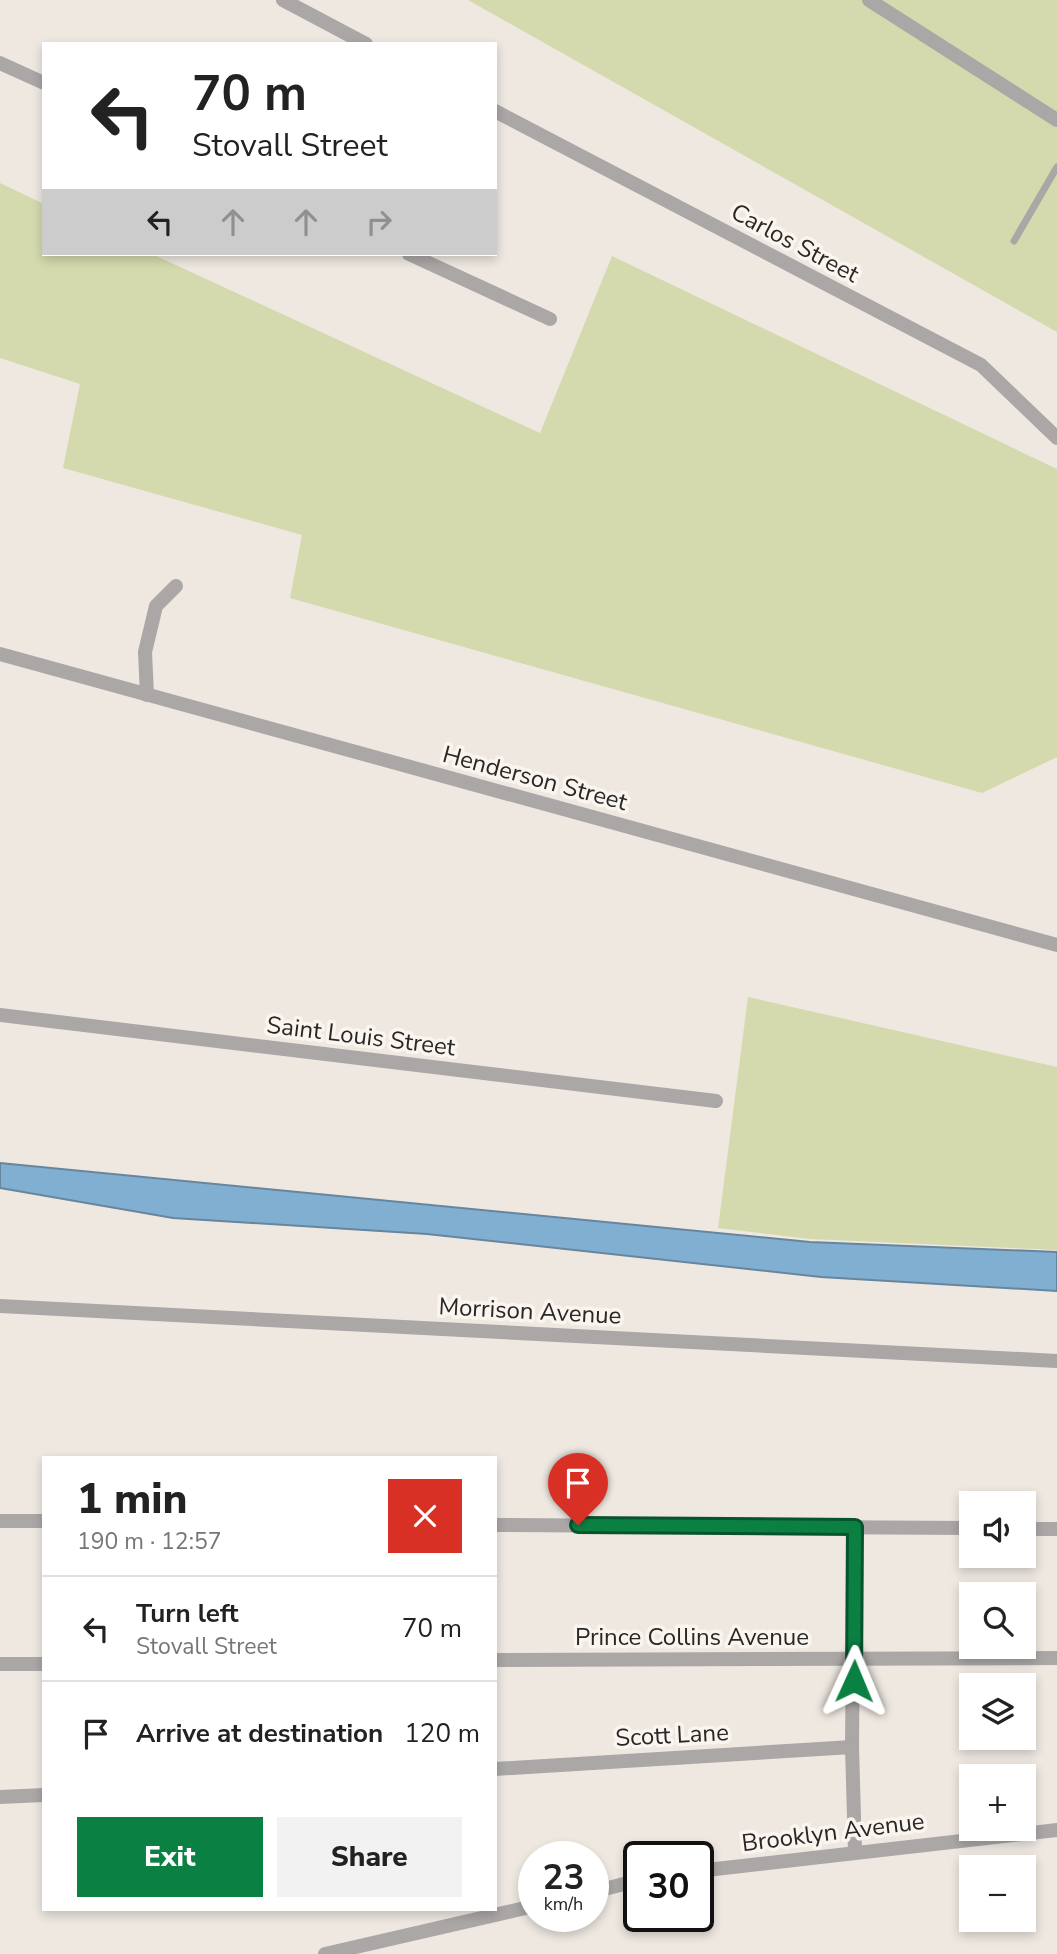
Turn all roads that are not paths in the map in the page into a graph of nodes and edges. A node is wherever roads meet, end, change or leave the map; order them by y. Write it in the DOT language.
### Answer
graph roads {
  1 [pos="283,0"];
  2 [pos="869,0"];
  3 [pos="362,42"];
  4 [pos="0,63"];
  5 [pos="42,82"];
  6 [pos="497,112"];
  7 [pos="1057,120"];
  8 [pos="1057,167"];
  9 [pos="1014,241"];
  10 [pos="414,256"];
  11 [pos="550,319"];
  12 [pos="1057,438"];
  13 [pos="176,586"];
  14 [pos="0,654"];
  15 [pos="147,695"];
  16 [pos="1057,945"];
  17 [pos="0,1015"];
  18 [pos="716,1101"];
  19 [pos="0,1306"];
  20 [pos="1057,1361"];
  21 [pos="0,1521"];
  22 [pos="42,1521"];
  23 [pos="497,1525"];
  24 [pos="855,1527"];
  25 [pos="959,1528"];
  26 [pos="1036,1529"];
  27 [pos="1057,1529"];
  28 [pos="1057,1658"];
  29 [pos="855,1659"];
  30 [pos="497,1660"];
  31 [pos="0,1664"];
  32 [pos="42,1664"];
  33 [pos="852,1747"];
  34 [pos="497,1769"];
  35 [pos="42,1795"];
  36 [pos="0,1797"];
  37 [pos="1057,1830"];
  38 [pos="855,1852"];
  39 [pos="714,1869"];
  40 [pos="518,1910"];
  41 [pos="325,1954"];
  1 -- 3 [label="street"];
  2 -- 7 [label="street"];
  4 -- 5 [label="street"];
  6 -- 12 [label="street, Carlos Street"];
  8 -- 9 [label="lane"];
  10 -- 11 [label="street"];
  13 -- 15 [label="street"];
  14 -- 15 [label="street, Henderson Street"];
  15 -- 16 [label="street, Henderson Street"];
  17 -- 18 [label="street, Saint Louis Street"];
  19 -- 20 [label="street, Morrison Avenue"];
  21 -- 22 [label="street"];
  23 -- 24 [label="street"];
  24 -- 25 [label="street"];
  24 -- 29 [label="street"];
  26 -- 27 [label="street"];
  28 -- 29 [label="street, Prince Collins Avenue"];
  29 -- 30 [label="street, Prince Collins Avenue"];
  29 -- 33 [label="street"];
  31 -- 32 [label="street"];
  33 -- 34 [label="street, Scott Lane"];
  33 -- 38 [label="street"];
  35 -- 36 [label="street"];
  37 -- 38 [label="street, Brooklyn Avenue"];
  38 -- 39 [label="street, Brooklyn Avenue"];
  40 -- 41 [label="street"];
}
